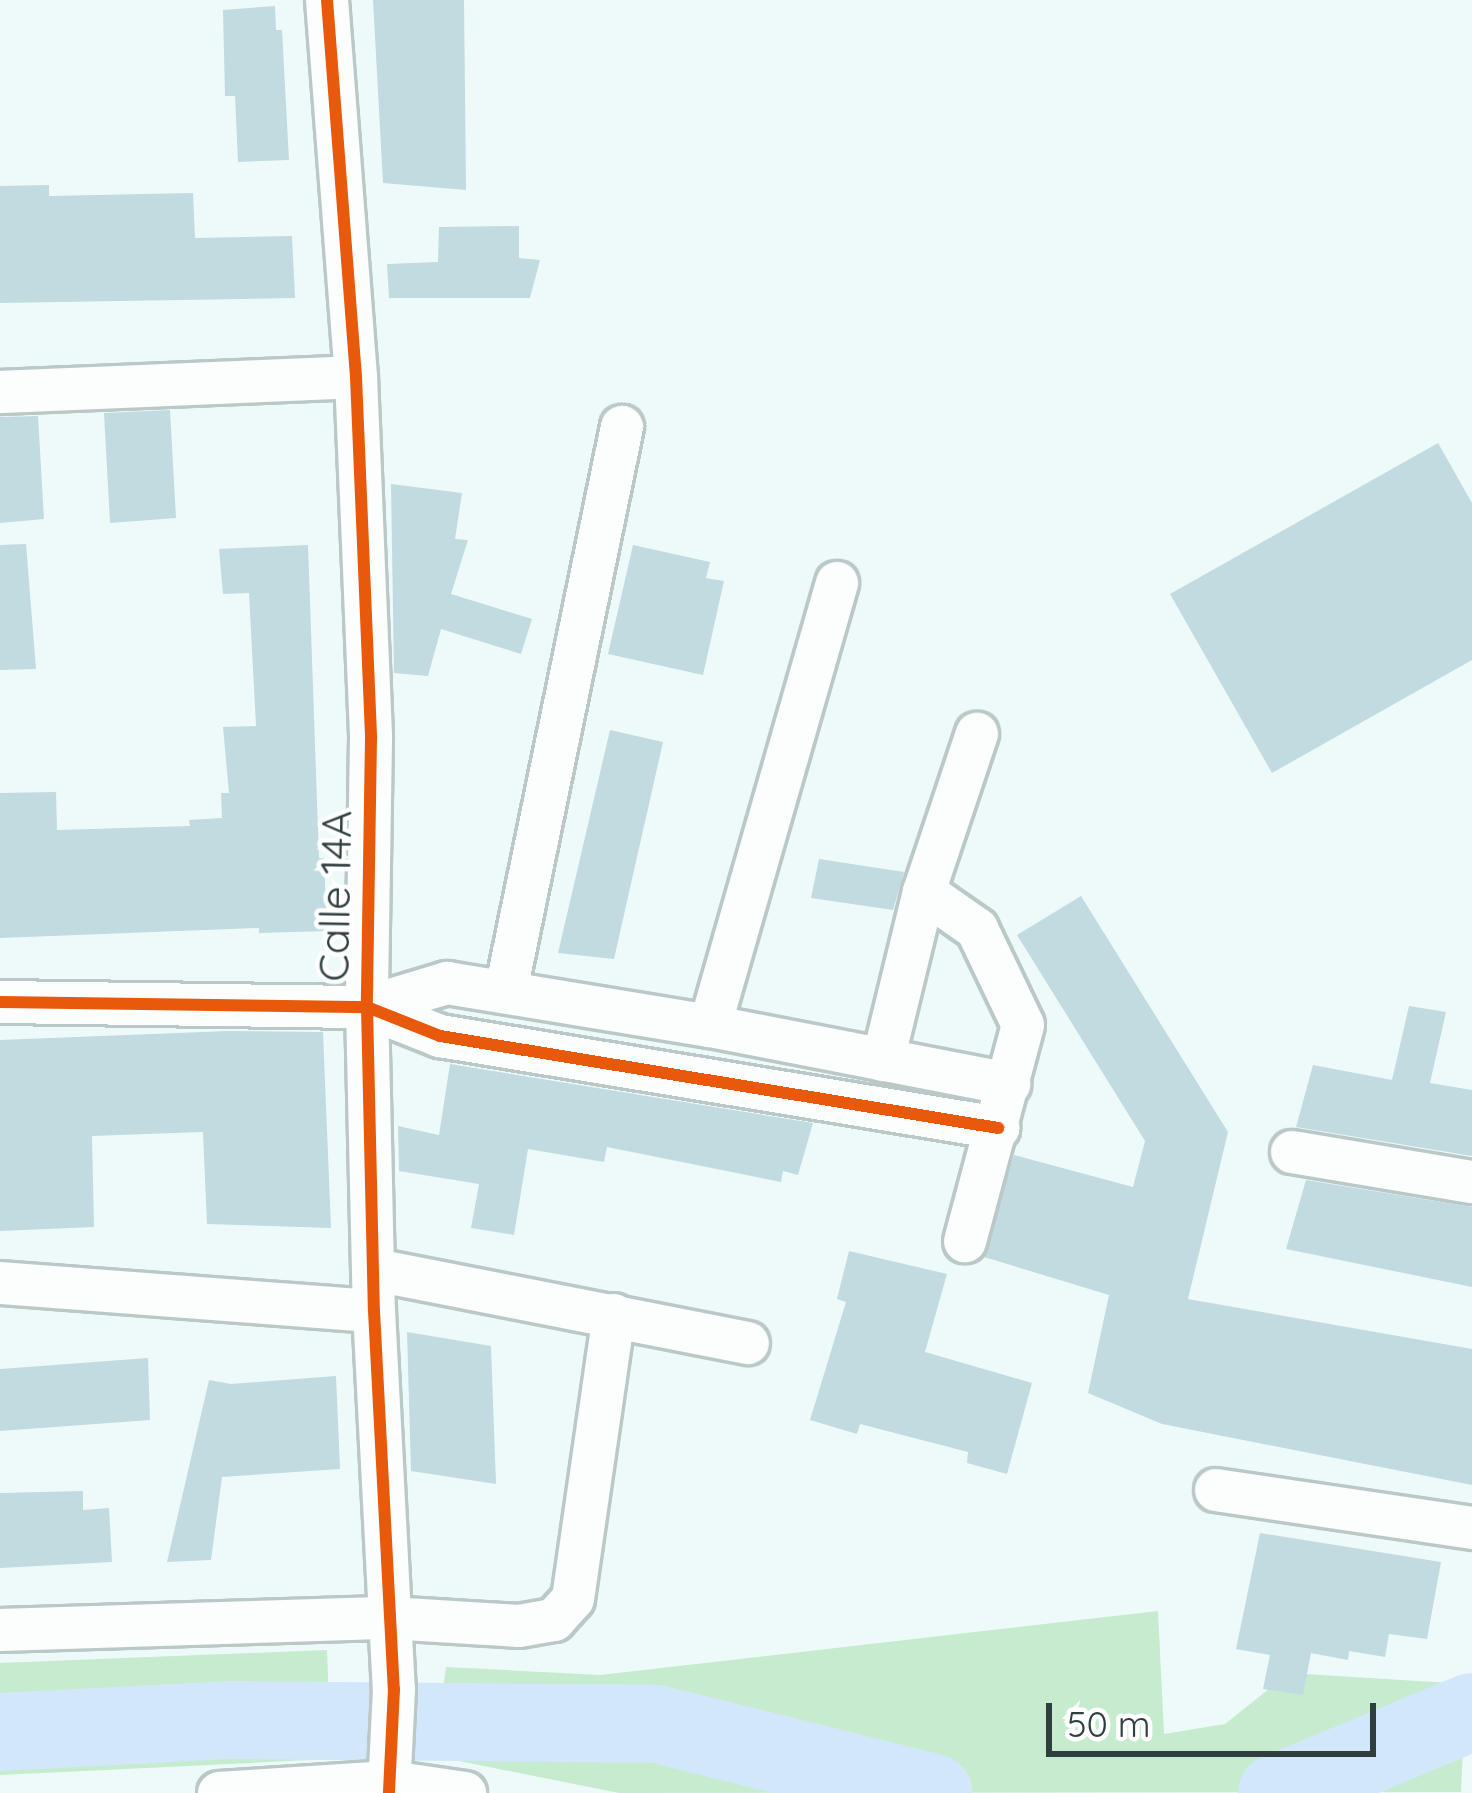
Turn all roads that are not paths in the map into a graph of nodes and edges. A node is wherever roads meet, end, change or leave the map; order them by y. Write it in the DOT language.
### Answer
graph roads {
  1 [pos="327,0"];
  2 [pos="356,377"];
  3 [pos="0,392"];
  4 [pos="622,428"];
  5 [pos="837,583"];
  6 [pos="977,734"];
  7 [pos="924,892"];
  8 [pos="506,991"];
  9 [pos="0,1002"];
  10 [pos="367,1007"];
  11 [pos="710,1026"];
  12 [pos="883,1060"];
  13 [pos="1009,1084"];
  14 [pos="998,1128"];
  15 [pos="1292,1152"];
  16 [pos="1472,1182"];
  17 [pos="965,1241"];
  18 [pos="0,1283"];
  19 [pos="374,1291"];
  20 [pos="614,1315"];
  21 [pos="748,1343"];
  22 [pos="1216,1490"];
  23 [pos="1472,1528"];
  24 [pos="389,1618"];
  25 [pos="0,1630"];
  26 [pos="391,1775"];
  27 [pos="219,1793"];
  28 [pos="465,1793"];
  1 -- 2 [label="street, Calle 14A"];
  2 -- 3 [label="street"];
  2 -- 10 [label="street, Calle 14A"];
  4 -- 8 [label="street"];
  5 -- 11 [label="street"];
  6 -- 7 [label="street"];
  7 -- 12 [label="street"];
  7 -- 13 [label="street"];
  8 -- 10 [label="street"];
  8 -- 11 [label="street"];
  9 -- 10 [label="street"];
  10 -- 14 [label="street"];
  10 -- 19 [label="street, Calle 14A"];
  11 -- 12 [label="street"];
  12 -- 13 [label="street"];
  13 -- 14 [label="street"];
  14 -- 17 [label="street"];
  15 -- 16 [label="street"];
  18 -- 19 [label="street"];
  19 -- 20 [label="street"];
  19 -- 24 [label="street, Calle 14A"];
  20 -- 21 [label="street"];
  20 -- 24 [label="street"];
  22 -- 23 [label="street"];
  24 -- 25 [label="street"];
  24 -- 26 [label="street, Calle 14A"];
  26 -- 27 [label="street"];
  26 -- 28 [label="street"];
}
